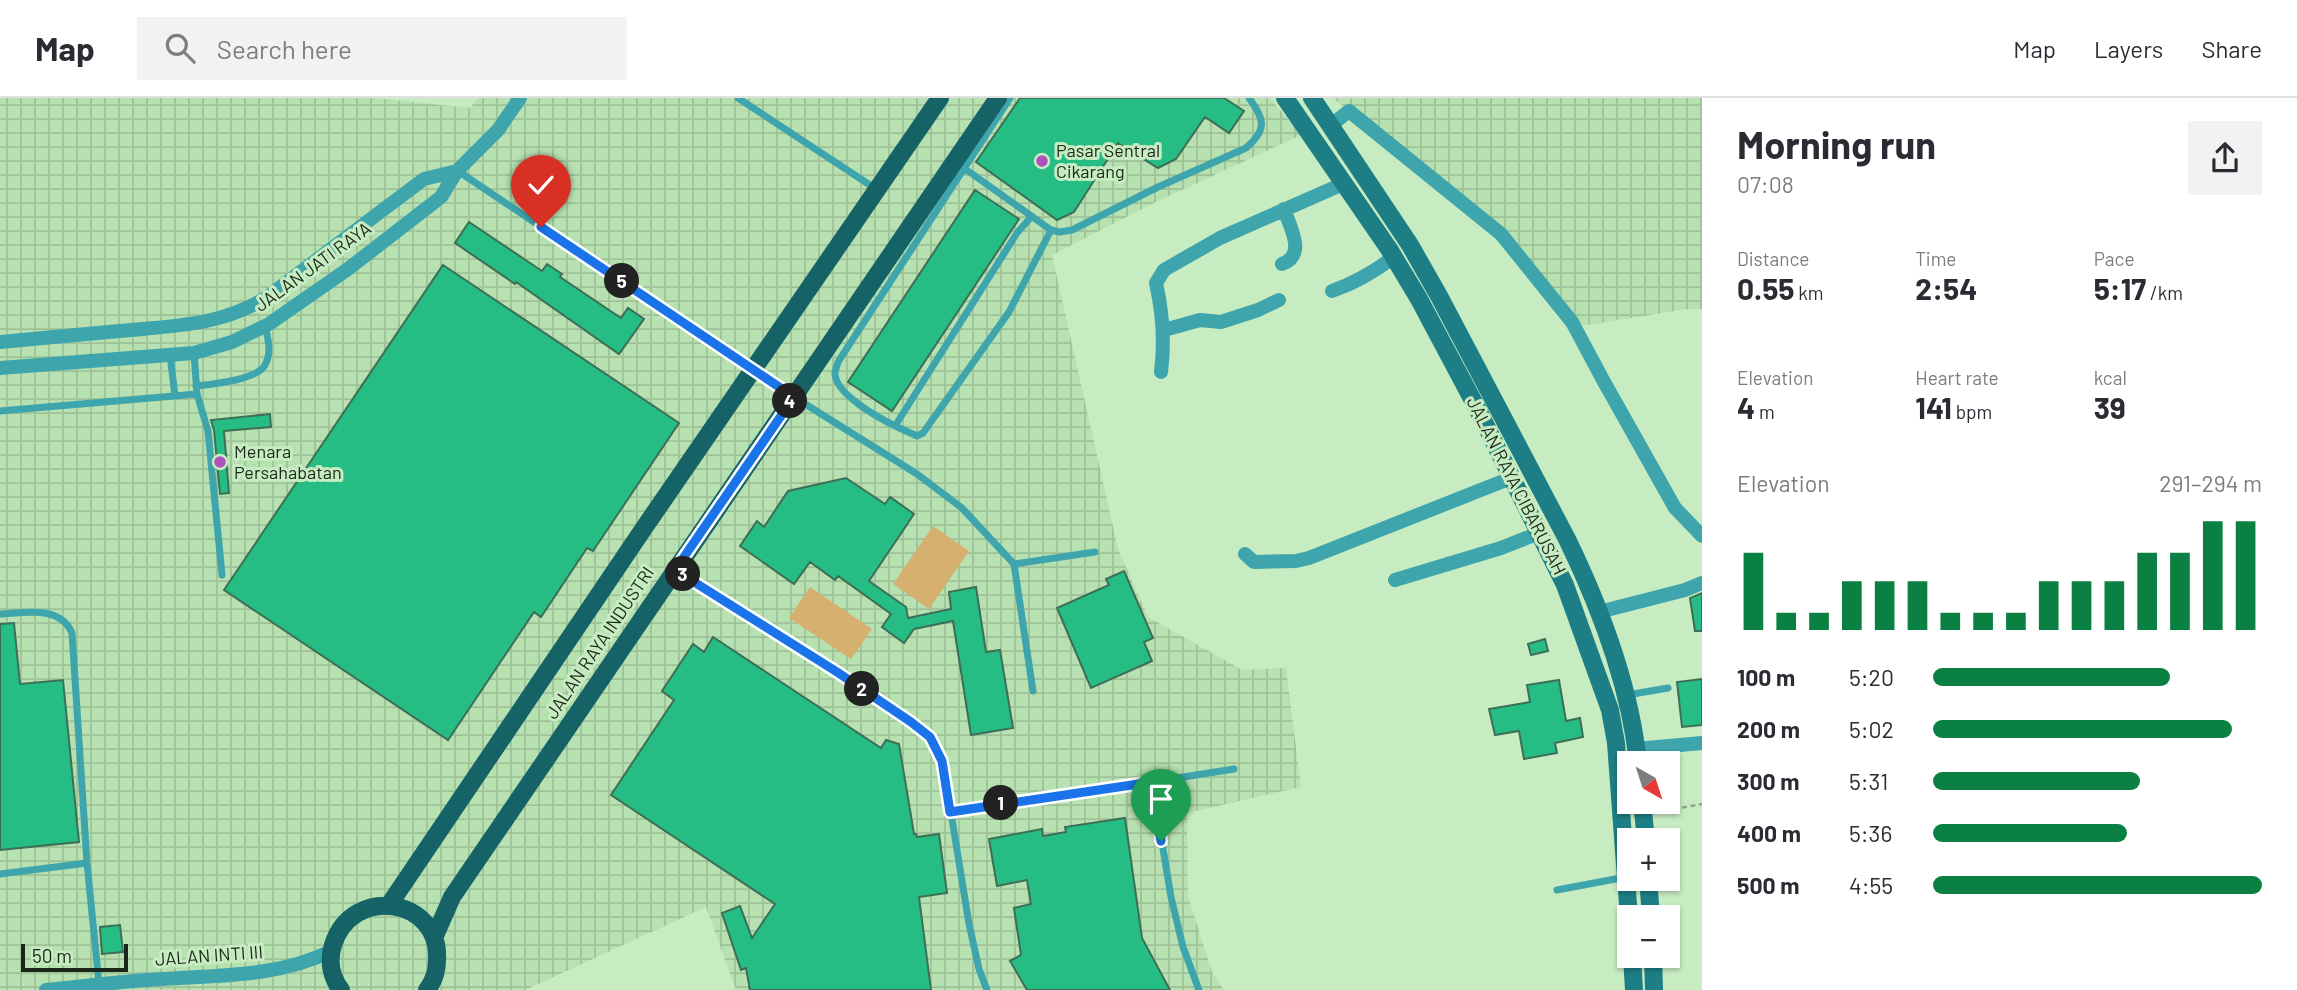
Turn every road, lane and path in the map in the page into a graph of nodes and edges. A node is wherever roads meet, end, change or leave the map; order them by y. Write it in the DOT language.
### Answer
graph roads {
  1 [pos="520,98"];
  2 [pos="738,98"];
  3 [pos="940,98"];
  4 [pos="998,98"];
  5 [pos="1010,98"];
  6 [pos="1249,98"];
  7 [pos="1285,98"];
  8 [pos="1312,98"];
  9 [pos="1330,126"];
  10 [pos="959,165"];
  11 [pos="457,171"];
  12 [pos="1345,183"];
  13 [pos="877,190"];
  14 [pos="1284,209"];
  15 [pos="1032,216"];
  16 [pos="1051,230"];
  17 [pos="1394,257"];
  18 [pos="1282,264"];
  19 [pos="299,273"];
  20 [pos="317,291"];
  21 [pos="1332,291"];
  22 [pos="1279,300"];
  23 [pos="265,326"];
  24 [pos="1164,330"];
  25 [pos="0,342"];
  26 [pos="194,353"];
  27 [pos="170,355"];
  28 [pos="0,368"];
  29 [pos="754,368"];
  30 [pos="1161,372"];
  31 [pos="197,390"];
  32 [pos="175,396"];
  33 [pos="794,397"];
  34 [pos="0,411"];
  35 [pos="895,426"];
  36 [pos="1511,478"];
  37 [pos="1539,533"];
  38 [pos="1702,536"];
  39 [pos="1095,552"];
  40 [pos="1245,554"];
  41 [pos="1014,564"];
  42 [pos="675,570"];
  43 [pos="222,575"];
  44 [pos="1395,580"];
  45 [pos="1702,583"];
  46 [pos="1599,612"];
  47 [pos="0,614"];
  48 [pos="1606,633"];
  49 [pos="1586,641"];
  50 [pos="1668,688"];
  51 [pos="1033,691"];
  52 [pos="1626,695"];
  53 [pos="1632,719"];
  54 [pos="1612,725"];
  55 [pos="1702,743"];
  56 [pos="1636,751"];
  57 [pos="1662,751"];
  58 [pos="1234,769"];
  59 [pos="1152,782"];
  60 [pos="1702,804"];
  61 [pos="1680,805"];
  62 [pos="950,812"];
  63 [pos="1623,828"];
  64 [pos="87,863"];
  65 [pos="0,874"];
  66 [pos="1617,879"];
  67 [pos="1557,890"];
  68 [pos="389,905"];
  69 [pos="434,938"];
  70 [pos="331,951"];
  71 [pos="1633,968"];
  72 [pos="1653,968"];
  73 [pos="99,984"];
  74 [pos="156,984"];
  75 [pos="332,986"];
  76 [pos="46,990"];
  77 [pos="427,990"];
  78 [pos="987,990"];
  79 [pos="1199,990"];
  80 [pos="1634,990"];
  81 [pos="1654,990"];
  1 -- 11 [label="street, JALAN JATI RAYA"];
  2 -- 13 [label="lane"];
  3 -- 13 [label="main road, JALAN RAYA INDUSTRI"];
  4 -- 10 [label="main road, JALAN RAYA INDUSTRI"];
  5 -- 10 [label="lane"];
  6 -- 16 [label="lane"];
  7 -- 12 [label="street, JALAN RAYA CIBARUSAH"];
  8 -- 9 [label="street, JALAN RAYA CIBARUSAH"];
  9 -- 38 [label="street"];
  9 -- 46 [label="street, JALAN RAYA CIBARUSAH"];
  10 -- 15 [label="lane"];
  10 -- 33 [label="main road, JALAN RAYA INDUSTRI"];
  10 -- 35 [label="lane"];
  11 -- 19 [label="street, JALAN JATI RAYA"];
  11 -- 20 [label="street, JALAN JATI RAYA"];
  11 -- 29 [label="lane"];
  12 -- 14 [label="street"];
  12 -- 17 [label="street, JALAN RAYA CIBARUSAH"];
  13 -- 29 [label="main road, JALAN RAYA INDUSTRI"];
  14 -- 18 [label="street"];
  14 -- 24 [label="street"];
  15 -- 16 [label="lane"];
  15 -- 35 [label="lane"];
  16 -- 35 [label="lane"];
  17 -- 21 [label="street"];
  17 -- 36 [label="street, JALAN RAYA CIBARUSAH"];
  19 -- 20 [label="street"];
  19 -- 25 [label="street, JALAN JATI RAYA"];
  20 -- 23 [label="street, JALAN JATI RAYA"];
  22 -- 24 [label="street"];
  23 -- 26 [label="street, JALAN JATI RAYA"];
  23 -- 31 [label="lane"];
  24 -- 30 [label="street"];
  26 -- 27 [label="street, JALAN JATI RAYA"];
  26 -- 31 [label="lane"];
  27 -- 28 [label="street, JALAN JATI RAYA"];
  27 -- 32 [label="lane"];
  29 -- 33 [label="lane"];
  29 -- 68 [label="main road, JALAN RAYA INDUSTRI"];
  31 -- 32 [label="lane"];
  31 -- 43 [label="lane"];
  32 -- 34 [label="lane"];
  33 -- 41 [label="lane"];
  33 -- 42 [label="main road, JALAN RAYA INDUSTRI"];
  36 -- 37 [label="street, JALAN RAYA CIBARUSAH"];
  36 -- 40 [label="street"];
  37 -- 44 [label="street"];
  37 -- 49 [label="street, JALAN RAYA CIBARUSAH"];
  39 -- 41 [label="lane"];
  41 -- 51 [label="lane"];
  42 -- 62 [label="lane"];
  42 -- 69 [label="main road, JALAN RAYA INDUSTRI"];
  45 -- 46 [label="street"];
  46 -- 48 [label="street, JALAN RAYA CIBARUSAH"];
  47 -- 64 [label="lane"];
  48 -- 49 [label="street"];
  48 -- 52 [label="street, JALAN RAYA CIBARUSAH"];
  49 -- 54 [label="street, JALAN RAYA CIBARUSAH"];
  50 -- 52 [label="lane"];
  52 -- 53 [label="street, JALAN RAYA CIBARUSAH"];
  53 -- 54 [label="street"];
  53 -- 56 [label="street, JALAN RAYA CIBARUSAH"];
  54 -- 63 [label="street, JALAN RAYA CIBARUSAH"];
  55 -- 57 [label="street"];
  58 -- 59 [label="lane"];
  59 -- 62 [label="lane"];
  59 -- 79 [label="lane"];
  60 -- 61 [label="path"];
  62 -- 78 [label="lane"];
  64 -- 65 [label="lane"];
  64 -- 73 [label="lane"];
  66 -- 67 [label="lane"];
  68 -- 69 [label="main road"];
  68 -- 70 [label="main road"];
  69 -- 77 [label="main road"];
  70 -- 74 [label="street, JALAN INTI III"];
  70 -- 75 [label="main road"];
  71 -- 80 [label="street"];
  72 -- 81 [label="street"];
  73 -- 74 [label="street, JALAN INTI III"];
  73 -- 76 [label="street, JALAN INTI III"];
}
